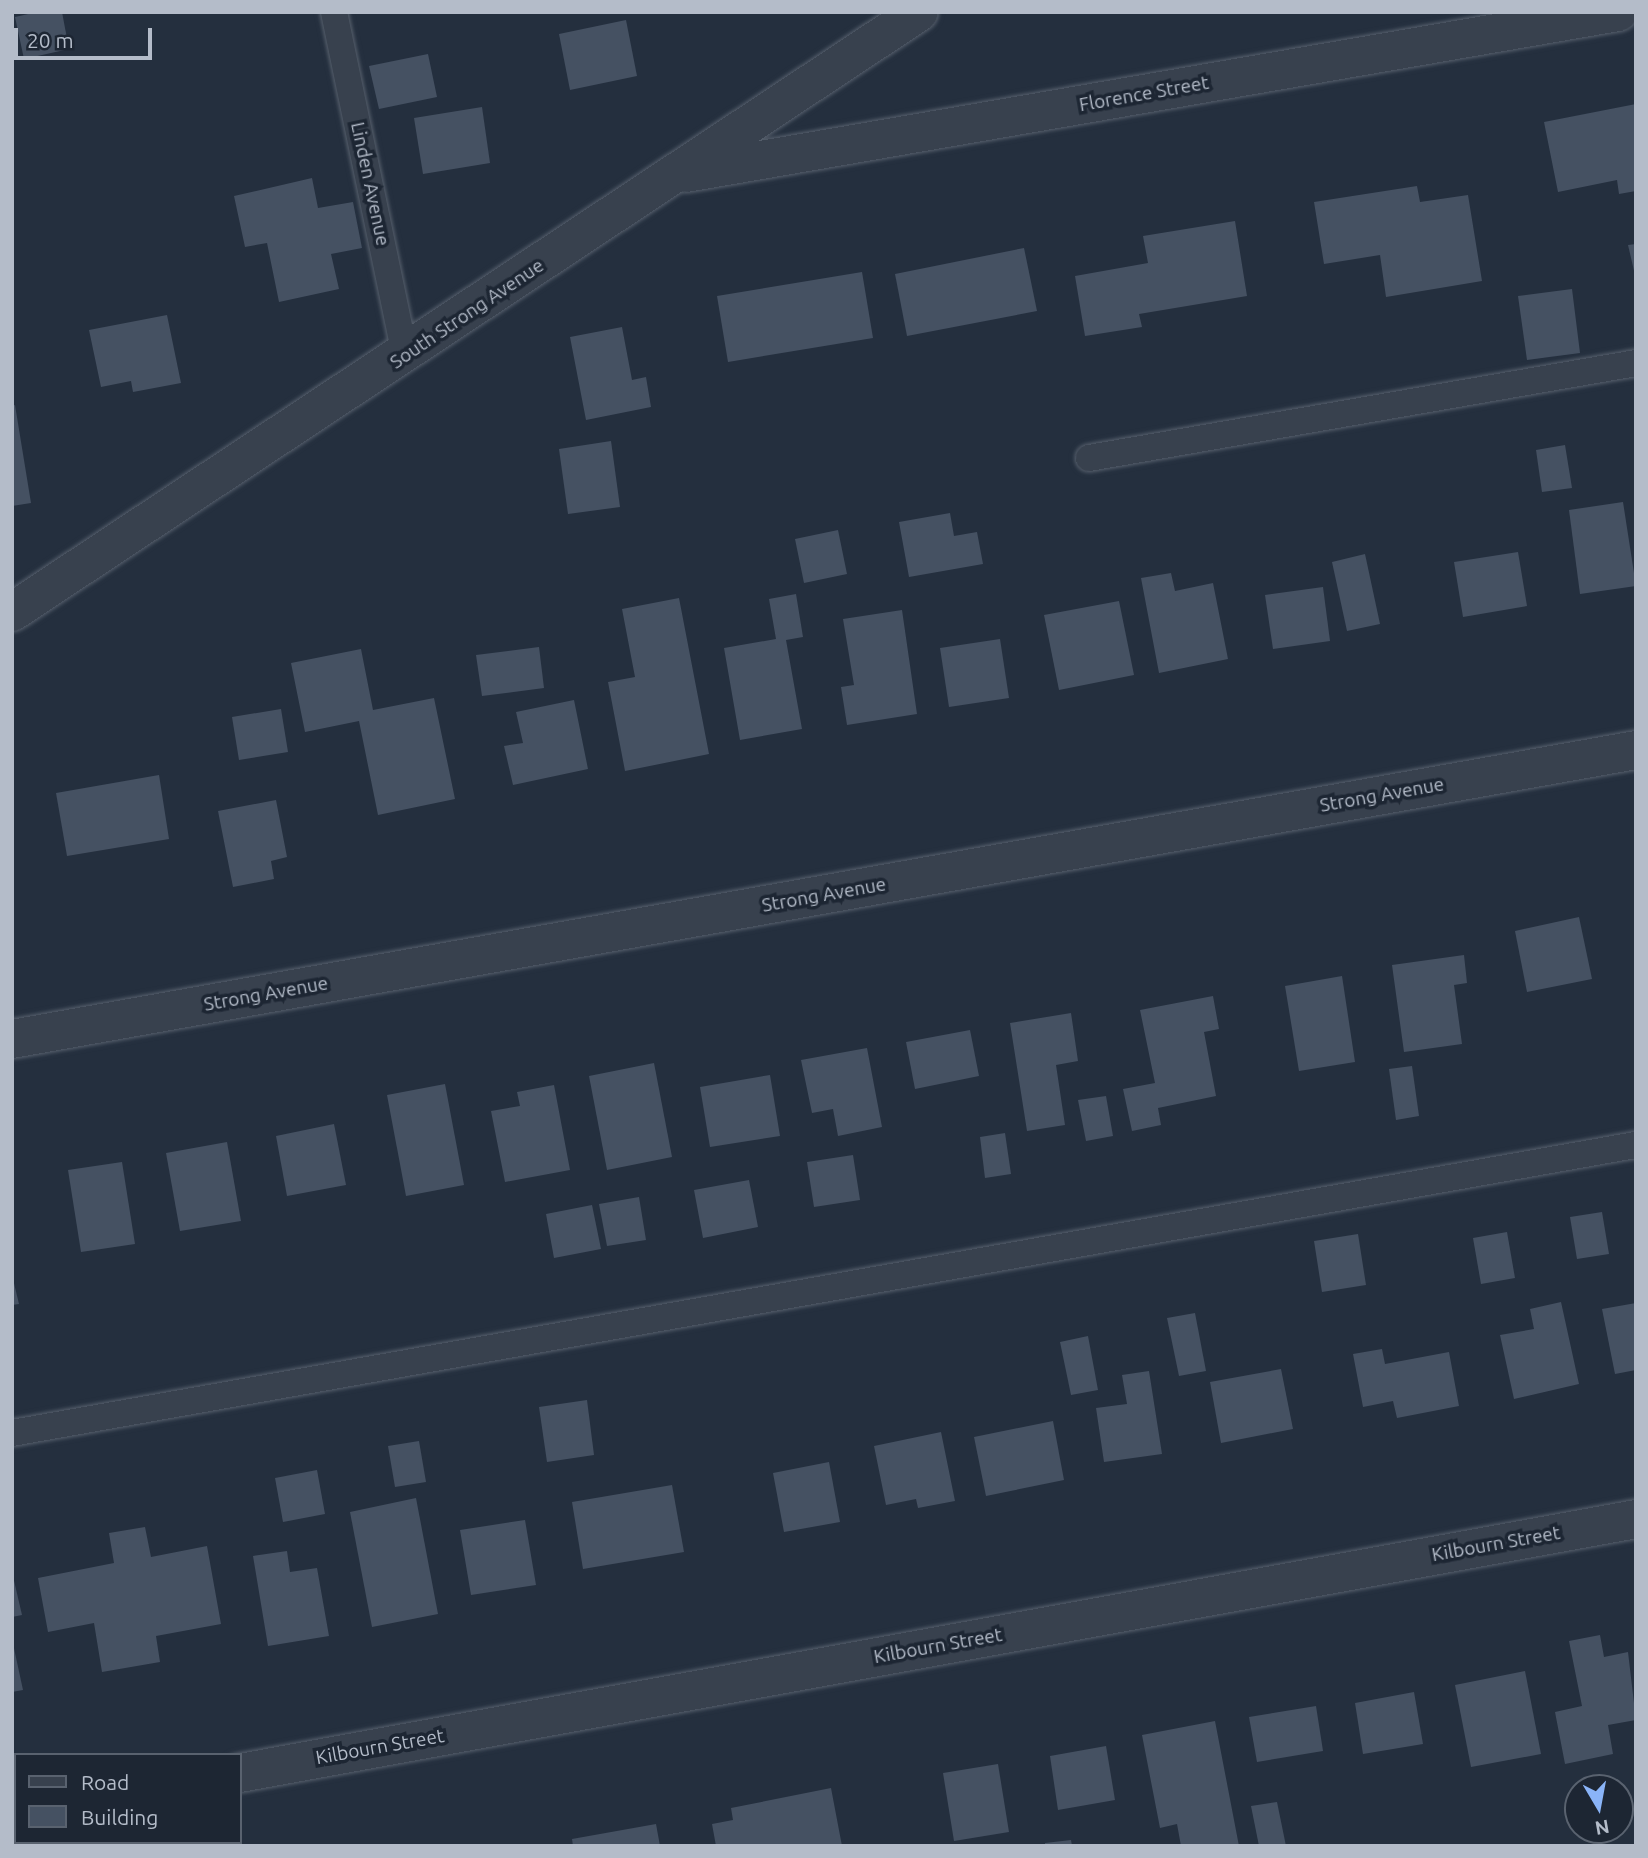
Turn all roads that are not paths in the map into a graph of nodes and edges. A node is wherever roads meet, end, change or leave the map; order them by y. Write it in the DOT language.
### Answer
graph roads {
  1 [pos="334,12"];
  2 [pos="919,12"];
  3 [pos="1618,12"];
  4 [pos="670,176"];
  5 [pos="405,356"];
  6 [pos="1636,363"];
  7 [pos="1089,458"];
  8 [pos="12,612"];
  9 [pos="1636,750"];
  10 [pos="12,1039"];
  11 [pos="1636,1145"];
  12 [pos="12,1433"];
  13 [pos="1636,1519"];
  14 [pos="242,1773"];
  1 -- 5 [label="lane, Linden Avenue"];
  2 -- 4 [label="street, South Strong Avenue"];
  3 -- 4 [label="street, Florence Street"];
  4 -- 5 [label="street, South Strong Avenue"];
  5 -- 8 [label="street, South Strong Avenue"];
  6 -- 7 [label="lane"];
  9 -- 10 [label="street, Strong Avenue"];
  11 -- 12 [label="lane"];
  13 -- 14 [label="street, Kilbourn Street"];
}
